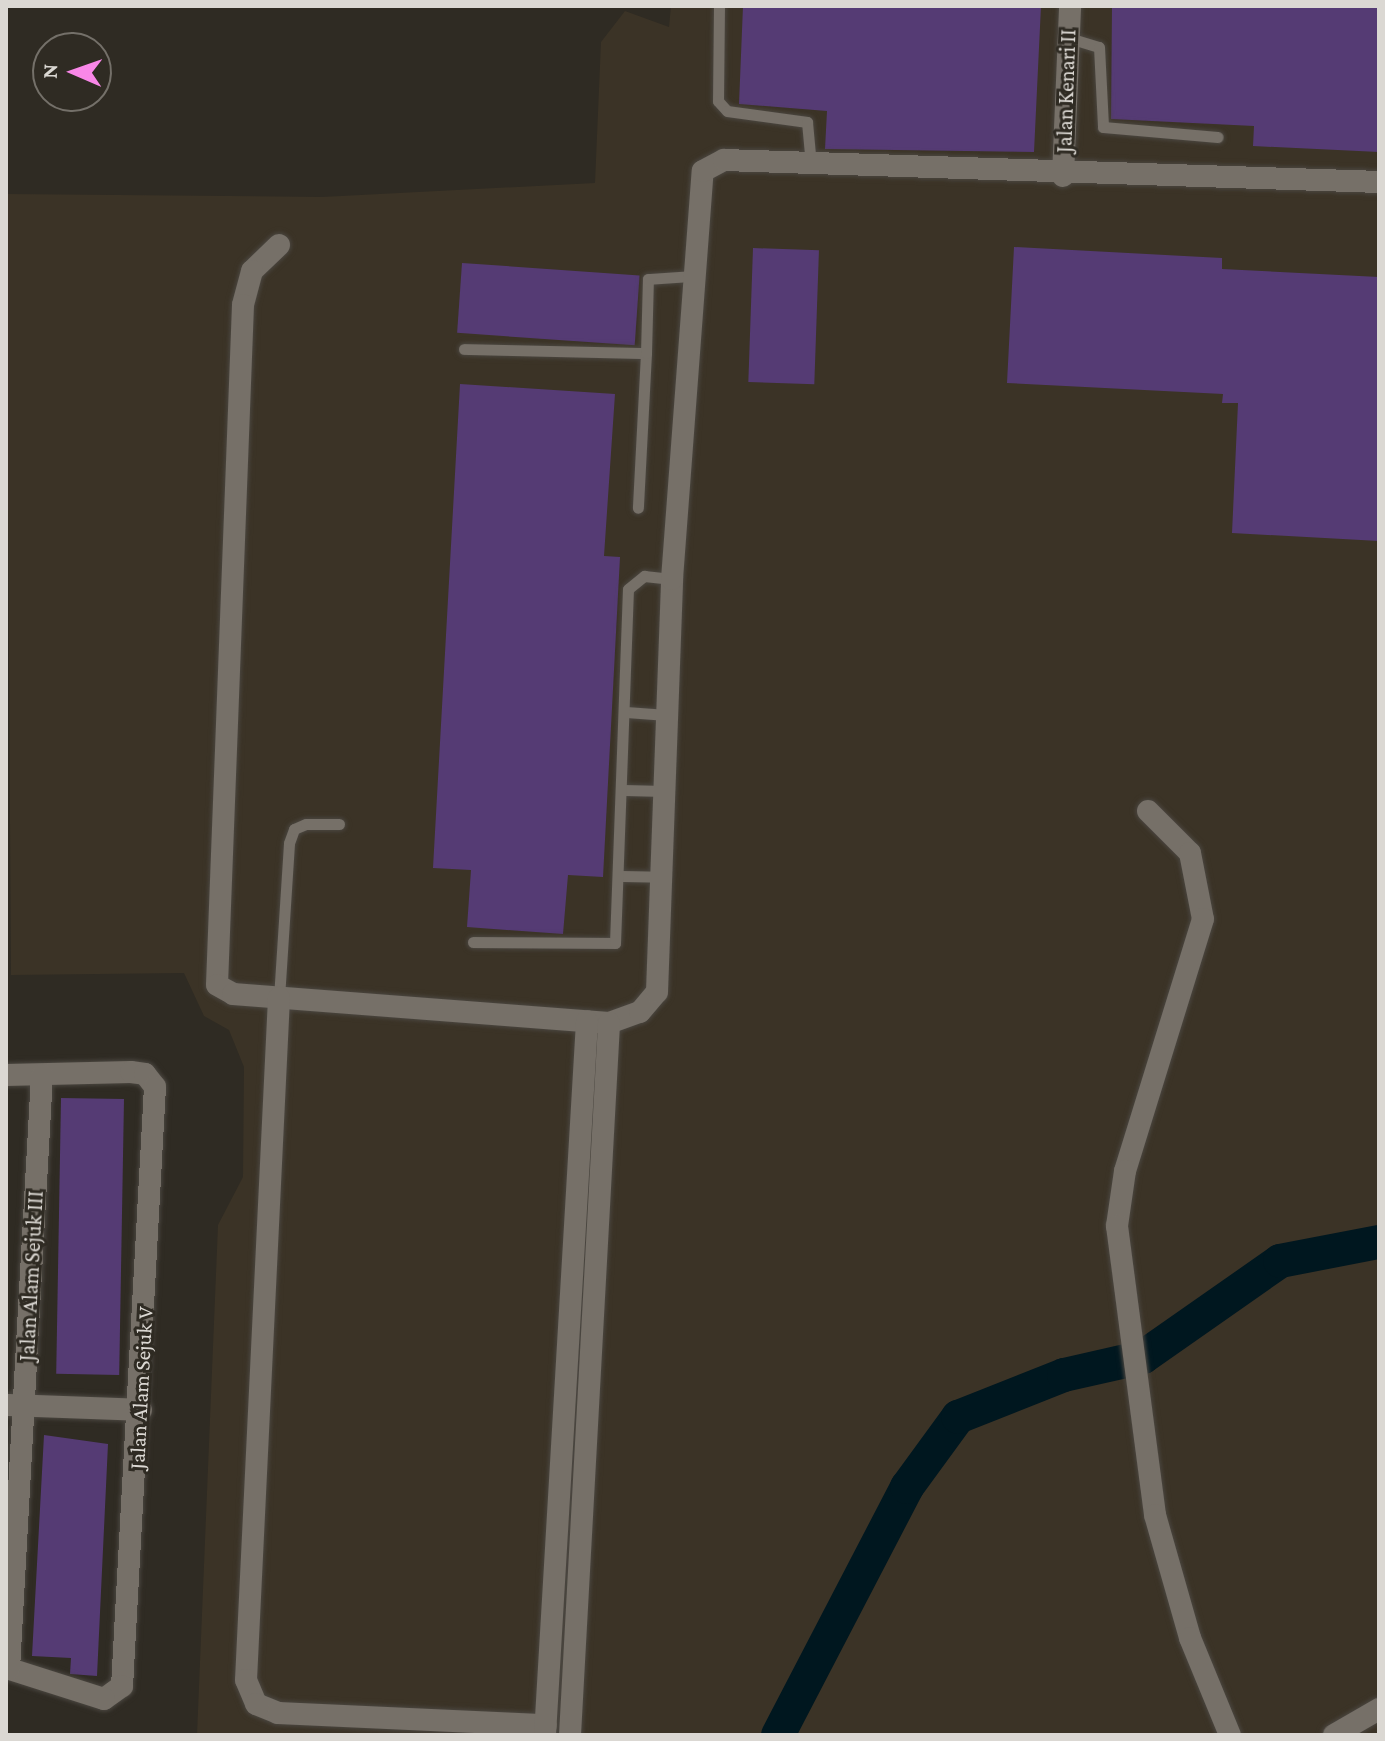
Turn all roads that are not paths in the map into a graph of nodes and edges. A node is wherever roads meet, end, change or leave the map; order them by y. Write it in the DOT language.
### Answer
graph roads {
  1 [pos="719,6"];
  2 [pos="1070,6"];
  3 [pos="1069,38"];
  4 [pos="1218,137"];
  5 [pos="811,165"];
  6 [pos="1063,176"];
  7 [pos="1379,182"];
  8 [pos="279,245"];
  9 [pos="692,276"];
  10 [pos="464,349"];
  11 [pos="646,353"];
  12 [pos="638,508"];
  13 [pos="672,579"];
  14 [pos="626,712"];
  15 [pos="667,715"];
  16 [pos="624,790"];
  17 [pos="664,791"];
  18 [pos="1148,811"];
  19 [pos="339,824"];
  20 [pos="622,876"];
  21 [pos="661,877"];
  22 [pos="473,942"];
  23 [pos="279,998"];
  24 [pos="598,1022"];
  25 [pos="6,1075"];
  26 [pos="42,1075"];
  27 [pos="15,1405"];
  28 [pos="141,1410"];
  29 [pos="8,1668"];
  30 [pos="1379,1709"];
  31 [pos="546,1730"];
  32 [pos="570,1735"];
  33 [pos="1230,1735"];
  34 [pos="1334,1735"];
  1 -- 5 [label="lane"];
  2 -- 3 [label="street, Jalan Kenari II"];
  3 -- 4 [label="lane"];
  3 -- 6 [label="street, Jalan Kenari II"];
  5 -- 6 [label="street"];
  5 -- 9 [label="street"];
  6 -- 7 [label="street"];
  8 -- 23 [label="street"];
  9 -- 11 [label="lane"];
  9 -- 13 [label="street"];
  10 -- 11 [label="lane"];
  11 -- 12 [label="lane"];
  13 -- 14 [label="lane"];
  13 -- 15 [label="street"];
  14 -- 15 [label="lane"];
  14 -- 16 [label="lane"];
  15 -- 17 [label="street"];
  16 -- 17 [label="lane"];
  16 -- 20 [label="lane"];
  17 -- 21 [label="street"];
  18 -- 33 [label="street"];
  19 -- 23 [label="lane"];
  20 -- 21 [label="lane"];
  20 -- 22 [label="lane"];
  21 -- 24 [label="street"];
  23 -- 24 [label="street"];
  23 -- 31 [label="street"];
  24 -- 31 [label="street"];
  24 -- 32 [label="street"];
  25 -- 26 [label="street"];
  26 -- 27 [label="street, Jalan Alam Sejuk III"];
  26 -- 28 [label="street, Jalan Alam Sejuk V"];
  27 -- 28 [label="street"];
  27 -- 29 [label="street, Jalan Alam Sejuk III"];
  28 -- 29 [label="street, Jalan Alam Sejuk V"];
  30 -- 34 [label="street"];
}
